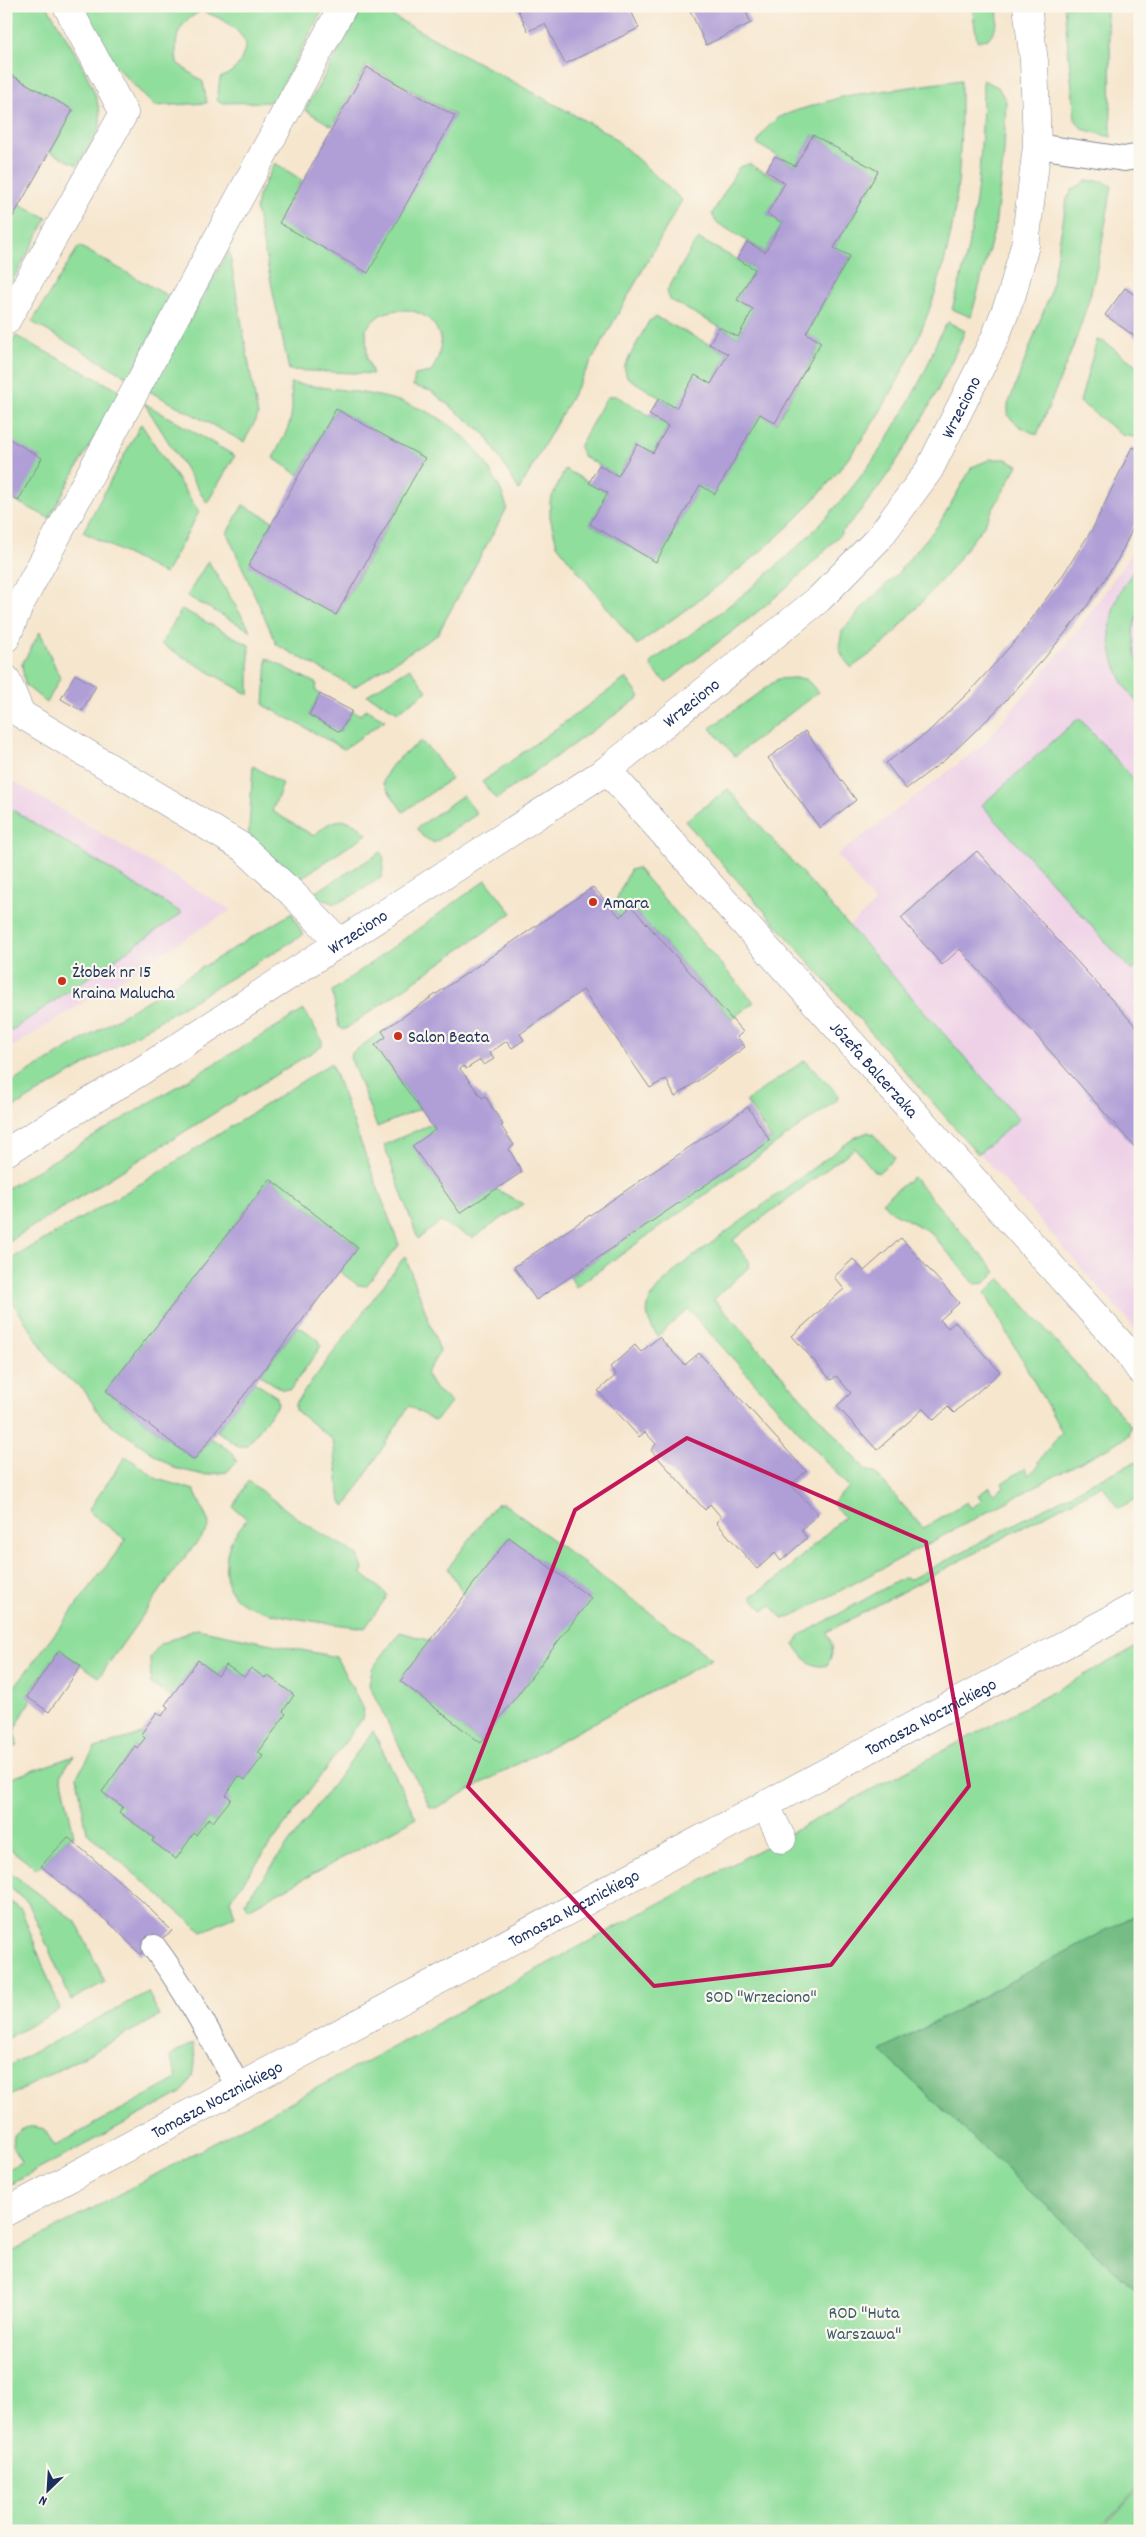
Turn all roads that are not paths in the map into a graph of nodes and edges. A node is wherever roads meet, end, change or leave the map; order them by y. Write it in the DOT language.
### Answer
graph roads {
  1 [pos="67,6"];
  2 [pos="343,6"];
  3 [pos="1027,6"];
  4 [pos="1037,146"];
  5 [pos="1134,162"];
  6 [pos="6,321"];
  7 [pos="6,638"];
  8 [pos="6,679"];
  9 [pos="14,710"];
  10 [pos="607,770"];
  11 [pos="340,943"];
  12 [pos="6,1152"];
  13 [pos="1140,1370"];
  14 [pos="1140,1604"];
  15 [pos="765,1804"];
  16 [pos="782,1839"];
  17 [pos="154,1947"];
  18 [pos="239,2088"];
  19 [pos="6,2212"];
  1 -- 6 [label="street"];
  2 -- 7 [label="street"];
  3 -- 4 [label="street, Wrzeciono"];
  4 -- 5 [label="lane"];
  4 -- 10 [label="street, Wrzeciono"];
  8 -- 9 [label="street"];
  9 -- 11 [label="street"];
  10 -- 11 [label="street, Wrzeciono"];
  10 -- 13 [label="street, Józefa Balcerzaka"];
  11 -- 12 [label="street, Wrzeciono"];
  14 -- 15 [label="street, Tomasza Nocznickiego"];
  15 -- 16 [label="street"];
  15 -- 18 [label="street, Tomasza Nocznickiego"];
  17 -- 18 [label="lane"];
  18 -- 19 [label="street, Tomasza Nocznickiego"];
}
